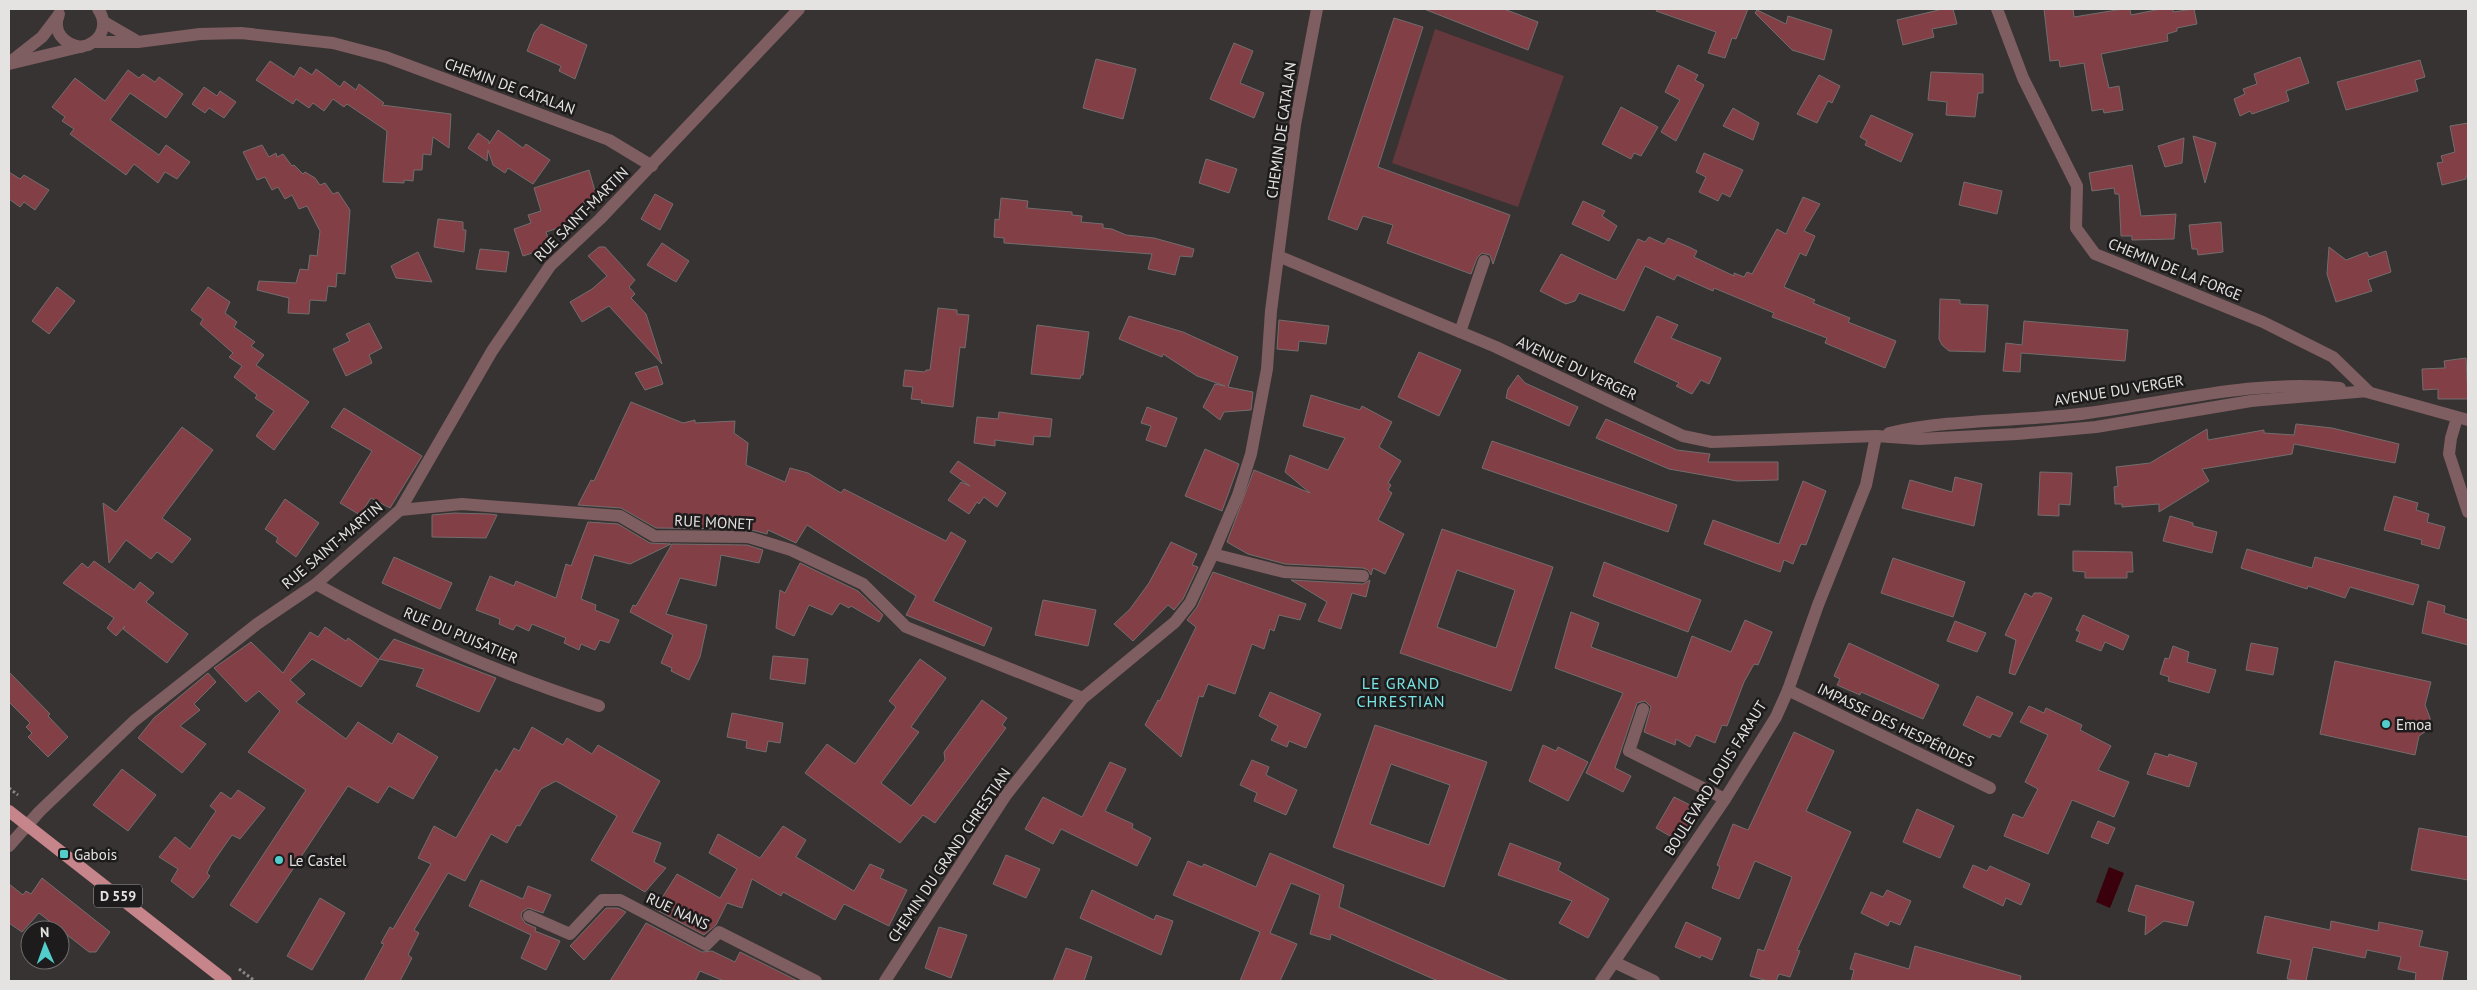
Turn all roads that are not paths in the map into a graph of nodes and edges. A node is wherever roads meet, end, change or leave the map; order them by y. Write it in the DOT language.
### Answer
graph roads {
  1 [pos="98,9"];
  2 [pos="799,9"];
  3 [pos="1317,9"];
  4 [pos="1997,9"];
  5 [pos="59,12"];
  6 [pos="104,22"];
  7 [pos="94,42"];
  8 [pos="138,42"];
  9 [pos="81,47"];
  10 [pos="9,63"];
  11 [pos="652,166"];
  12 [pos="1278,256"];
  13 [pos="1484,261"];
  14 [pos="1460,332"];
  15 [pos="2368,391"];
  16 [pos="2463,419"];
  17 [pos="1876,436"];
  18 [pos="400,510"];
  19 [pos="2468,512"];
  20 [pos="1212,554"];
  21 [pos="1364,576"];
  22 [pos="316,584"];
  23 [pos="1788,690"];
  24 [pos="1083,698"];
  25 [pos="599,706"];
  26 [pos="1643,709"];
  27 [pos="1990,788"];
  28 [pos="1724,799"];
  29 [pos="9,811"];
  30 [pos="26,824"];
  31 [pos="9,846"];
  32 [pos="529,916"];
  33 [pos="1614,962"];
  34 [pos="226,981"];
  35 [pos="816,981"];
  36 [pos="885,981"];
  37 [pos="1601,981"];
  38 [pos="1654,981"];
  1 -- 6 [label="street"];
  2 -- 11 [label="street"];
  3 -- 12 [label="street, CHEMIN DE CATALAN"];
  4 -- 15 [label="street, CHEMIN DE LA FORGE"];
  5 -- 9 [label="street"];
  5 -- 10 [label="street"];
  6 -- 7 [label="street"];
  6 -- 8 [label="street"];
  7 -- 8 [label="street, CHEMIN DE CATALAN"];
  7 -- 9 [label="street"];
  8 -- 11 [label="street, CHEMIN DE CATALAN"];
  9 -- 10 [label="street"];
  11 -- 18 [label="street, RUE SAINT-MARTIN"];
  12 -- 14 [label="street, AVENUE DU VERGER"];
  12 -- 20 [label="street, CHEMIN DU GRAND CHRESTIAN"];
  13 -- 14 [label="street"];
  14 -- 17 [label="street, AVENUE DU VERGER"];
  15 -- 16 [label="street, AVENUE DU VERGER"];
  15 -- 17 [label="street, AVENUE DU VERGER"];
  16 -- 19 [label="street"];
  17 -- 23 [label="street, BOULEVARD LOUIS FARAUT"];
  18 -- 22 [label="street, RUE SAINT-MARTIN"];
  18 -- 24 [label="street, RUE MONET"];
  20 -- 21 [label="street"];
  20 -- 24 [label="street, CHEMIN DU GRAND CHRESTIAN"];
  22 -- 25 [label="street, RUE DU PUISATIER"];
  22 -- 30 [label="street, RUE SAINT-MARTIN"];
  23 -- 27 [label="street, IMPASSE DES HESPÉRIDES"];
  23 -- 28 [label="street, BOULEVARD LOUIS FARAUT"];
  24 -- 36 [label="street, CHEMIN DU GRAND CHRESTIAN"];
  26 -- 28 [label="street"];
  28 -- 33 [label="street, BOULEVARD LOUIS FARAUT"];
  29 -- 30 [label="main road, D 559"];
  30 -- 31 [label="street, RUE SAINT-MARTIN"];
  30 -- 34 [label="main road, D 559"];
  32 -- 35 [label="street, RUE NANS"];
  33 -- 37 [label="street, BOULEVARD LOUIS FARAUT"];
  33 -- 38 [label="street"];
}
